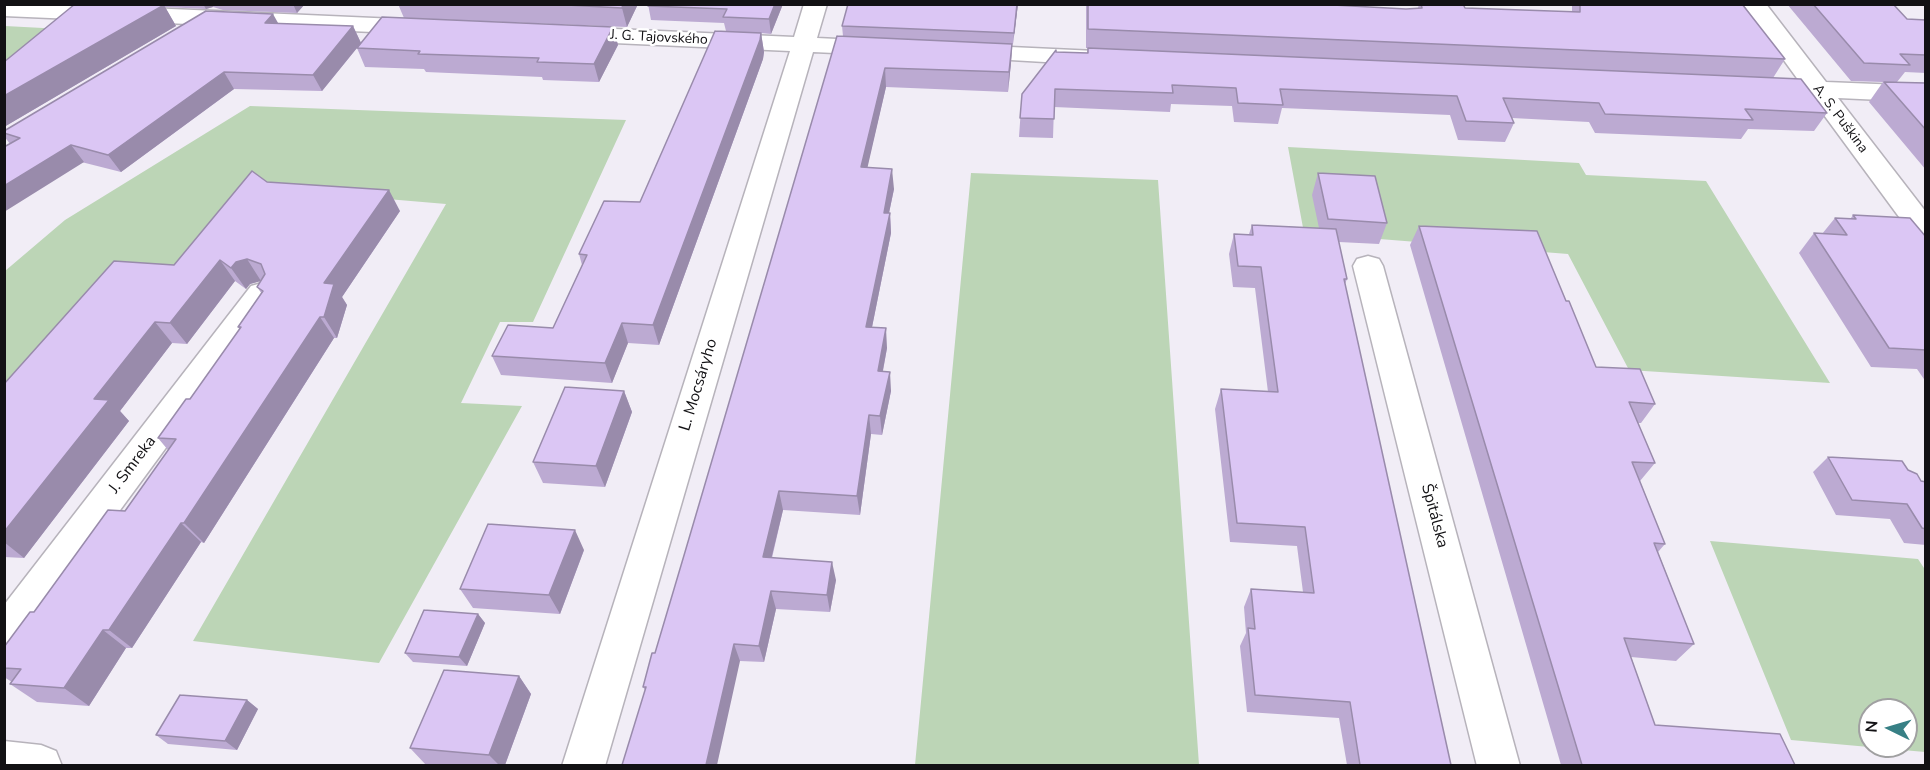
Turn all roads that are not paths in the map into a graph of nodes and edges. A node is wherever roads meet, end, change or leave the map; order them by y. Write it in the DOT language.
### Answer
graph roads {
  1 [pos="816,4"];
  2 [pos="1754,4"];
  3 [pos="4,9"];
  4 [pos="219,11"];
  5 [pos="438,28"];
  6 [pos="545,33"];
  7 [pos="173,41"];
  8 [pos="803,44"];
  9 [pos="905,49"];
  10 [pos="940,51"];
  11 [pos="1118,58"];
  12 [pos="1746,86"];
  13 [pos="1818,90"];
  14 [pos="1926,94"];
  15 [pos="1926,233"];
  16 [pos="1368,266"];
  17 [pos="262,294"];
  18 [pos="4,636"];
  19 [pos="4,762"];
  20 [pos="41,765"];
  21 [pos="583,765"];
  22 [pos="1499,765"];
  1 -- 8 [label="street, L. Mocsáryho"];
  2 -- 13 [label="street, A. S. Puškina"];
  3 -- 4 [label="street"];
  4 -- 5 [label="street"];
  4 -- 7 [label="street"];
  6 -- 8 [label="street, J. G. Tajovského"];
  8 -- 9 [label="street, J. G. Tajovského"];
  8 -- 21 [label="street, L. Mocsáryho"];
  10 -- 11 [label="street"];
  12 -- 13 [label="street"];
  13 -- 14 [label="street"];
  13 -- 15 [label="street, A. S. Puškina"];
  16 -- 22 [label="street, Špitálska"];
  17 -- 18 [label="street, J. Smreka"];
  19 -- 20 [label="street"];
}
